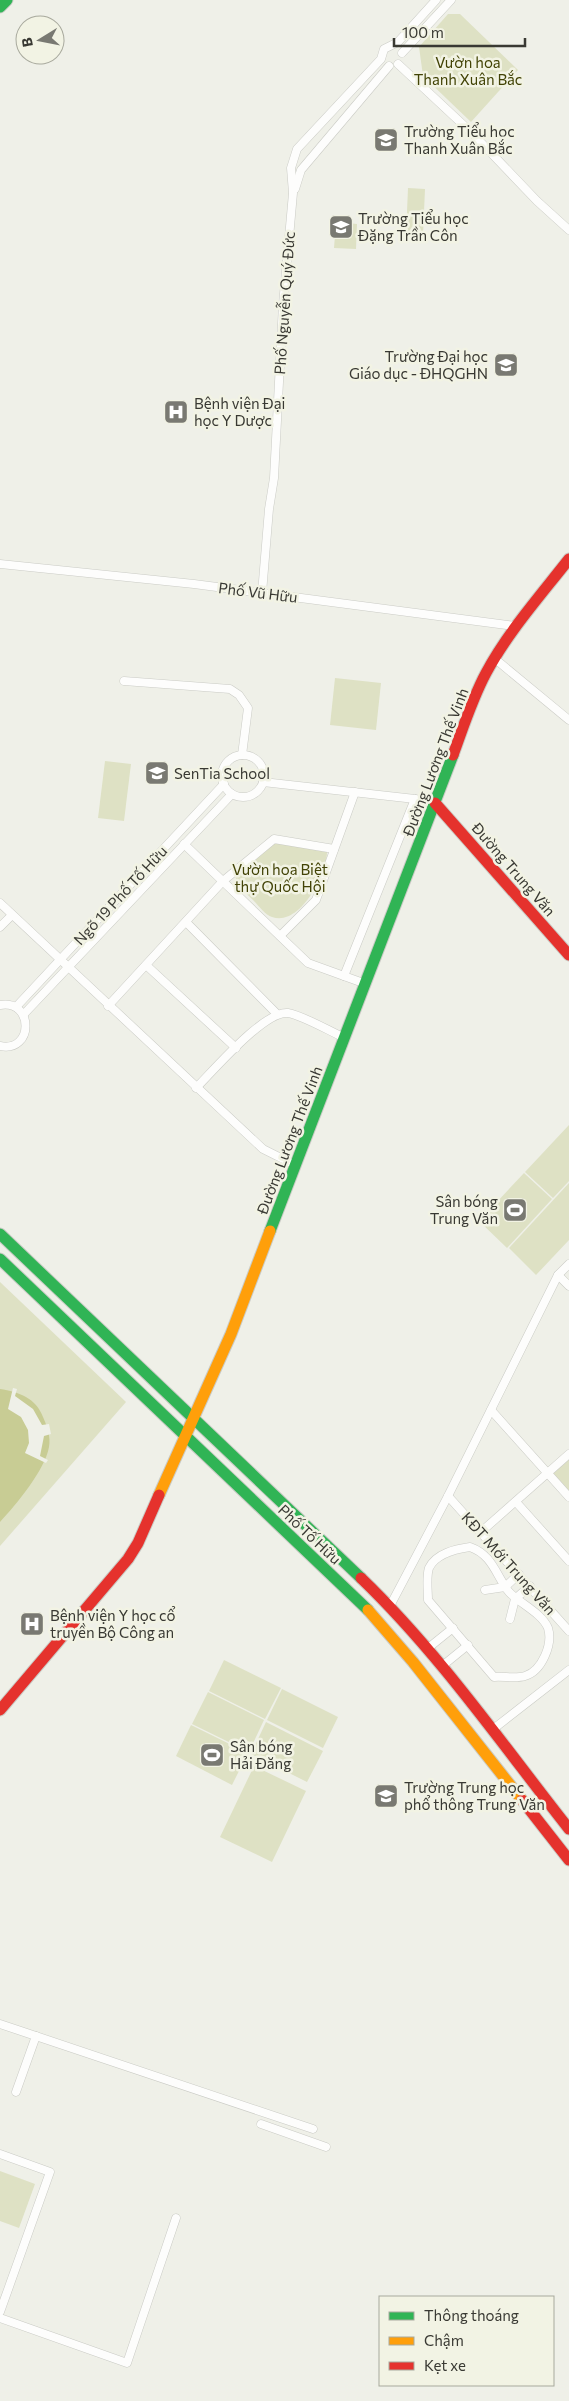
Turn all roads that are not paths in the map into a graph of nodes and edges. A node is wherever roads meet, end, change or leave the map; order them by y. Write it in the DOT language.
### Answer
graph roads {
  1 [pos="7,0"];
  2 [pos="436,0"];
  3 [pos="451,0"];
  4 [pos="0,7"];
  5 [pos="398,42"];
  6 [pos="402,53"];
  7 [pos="381,59"];
  8 [pos="398,64"];
  9 [pos="389,66"];
  10 [pos="292,168"];
  11 [pos="301,170"];
  12 [pos="293,193"];
  13 [pos="569,230"];
  14 [pos="569,559"];
  15 [pos="0,564"];
  16 [pos="262,593"];
  17 [pos="515,626"];
  18 [pos="494,658"];
  19 [pos="124,681"];
  20 [pos="569,720"];
  21 [pos="242,755"];
  22 [pos="264,782"];
  23 [pos="224,784"];
  24 [pos="355,792"];
  25 [pos="232,794"];
  26 [pos="415,798"];
  27 [pos="435,803"];
  28 [pos="184,844"];
  29 [pos="334,849"];
  30 [pos="223,881"];
  31 [pos="0,903"];
  32 [pos="12,915"];
  33 [pos="186,922"];
  34 [pos="0,927"];
  35 [pos="280,936"];
  36 [pos="569,954"];
  37 [pos="59,960"];
  38 [pos="146,965"];
  39 [pos="67,968"];
  40 [pos="344,976"];
  41 [pos="366,984"];
  42 [pos="0,1005"];
  43 [pos="108,1006"];
  44 [pos="16,1007"];
  45 [pos="24,1014"];
  46 [pos="276,1014"];
  47 [pos="345,1038"];
  48 [pos="0,1046"];
  49 [pos="236,1048"];
  50 [pos="196,1088"];
  51 [pos="295,1166"];
  52 [pos="0,1234"];
  53 [pos="0,1259"];
  54 [pos="569,1264"];
  55 [pos="558,1275"];
  56 [pos="569,1286"];
  57 [pos="491,1410"];
  58 [pos="194,1418"];
  59 [pos="186,1438"];
  60 [pos="569,1454"];
  61 [pos="548,1474"];
  62 [pos="448,1496"];
  63 [pos="569,1497"];
  64 [pos="516,1502"];
  65 [pos="482,1531"];
  66 [pos="569,1561"];
  67 [pos="519,1574"];
  68 [pos="530,1586"];
  69 [pos="505,1587"];
  70 [pos="485,1590"];
  71 [pos="515,1599"];
  72 [pos="390,1606"];
  73 [pos="510,1619"];
  74 [pos="453,1628"];
  75 [pos="569,1631"];
  76 [pos="468,1646"];
  77 [pos="427,1649"];
  78 [pos="441,1667"];
  79 [pos="569,1670"];
  80 [pos="0,1710"];
  81 [pos="493,1732"];
  82 [pos="478,1744"];
  83 [pos="569,1829"];
  84 [pos="569,1860"];
  85 [pos="0,2024"];
  86 [pos="36,2036"];
  87 [pos="16,2092"];
  88 [pos="261,2124"];
  89 [pos="313,2129"];
  90 [pos="326,2147"];
  91 [pos="0,2154"];
  92 [pos="176,2218"];
  93 [pos="0,2312"];
  94 [pos="0,2318"];
  1 -- 4 [label="main road"];
  2 -- 5 [label="street, Phố Nguyễn Quý Đức"];
  3 -- 6 [label="street"];
  5 -- 6 [label="street"];
  5 -- 7 [label="street, Phố Nguyễn Quý Đức"];
  6 -- 8 [label="street"];
  7 -- 9 [label="street"];
  7 -- 10 [label="street, Phố Nguyễn Quý Đức"];
  8 -- 9 [label="street"];
  8 -- 13 [label="street"];
  9 -- 11 [label="street, Phố Nguyễn Quý Đức"];
  10 -- 11 [label="street"];
  10 -- 12 [label="street, Phố Nguyễn Quý Đức"];
  11 -- 12 [label="street, Phố Nguyễn Quý Đức"];
  12 -- 16 [label="street, Phố Nguyễn Quý Đức"];
  14 -- 17 [label="main road, Đường Lương Thế Vinh"];
  15 -- 16 [label="street, Phố Vũ Hữu"];
  16 -- 17 [label="street, Phố Vũ Hữu"];
  17 -- 18 [label="main road, Đường Lương Thế Vinh"];
  18 -- 20 [label="street"];
  18 -- 27 [label="main road, Đường Lương Thế Vinh"];
  19 -- 21 [label="street"];
  21 -- 22 [label="street"];
  21 -- 23 [label="street"];
  22 -- 24 [label="street"];
  22 -- 25 [label="street"];
  23 -- 25 [label="street"];
  23 -- 37 [label="street, Ngõ 19 Phố Tố Hữu"];
  24 -- 26 [label="street"];
  24 -- 29 [label="street"];
  25 -- 28 [label="street, Ngõ 19 Phố Tố Hữu"];
  26 -- 27 [label="street"];
  26 -- 40 [label="street"];
  27 -- 36 [label="main road, Đường Trung Văn"];
  27 -- 41 [label="main road, Đường Lương Thế Vinh"];
  28 -- 30 [label="street"];
  28 -- 39 [label="street, Ngõ 19 Phố Tố Hữu"];
  29 -- 30 [label="street"];
  29 -- 35 [label="street"];
  30 -- 33 [label="street"];
  30 -- 35 [label="street"];
  31 -- 32 [label="street"];
  32 -- 34 [label="street"];
  32 -- 37 [label="street"];
  33 -- 38 [label="street"];
  33 -- 46 [label="street"];
  35 -- 40 [label="street"];
  37 -- 39 [label="street"];
  37 -- 44 [label="street, Ngõ 19 Phố Tố Hữu"];
  38 -- 43 [label="street"];
  38 -- 49 [label="street"];
  39 -- 43 [label="street"];
  39 -- 45 [label="street, Ngõ 19 Phố Tố Hữu"];
  40 -- 41 [label="street"];
  41 -- 47 [label="main road, Đường Lương Thế Vinh"];
  42 -- 44 [label="street"];
  43 -- 50 [label="street"];
  44 -- 45 [label="street"];
  45 -- 48 [label="street"];
  46 -- 47 [label="street"];
  46 -- 49 [label="street"];
  47 -- 51 [label="main road, Đường Lương Thế Vinh"];
  49 -- 50 [label="street"];
  50 -- 51 [label="street"];
  51 -- 58 [label="main road, Đường Lương Thế Vinh"];
  52 -- 58 [label="main road, Phố Tố Hữu"];
  53 -- 59 [label="main road, Phố Tố Hữu"];
  54 -- 55 [label="street"];
  55 -- 56 [label="street"];
  55 -- 57 [label="street"];
  57 -- 61 [label="street"];
  57 -- 62 [label="street"];
  58 -- 59 [label="main road, Đường Lương Thế Vinh"];
  58 -- 72 [label="main road, Phố Tố Hữu"];
  59 -- 80 [label="main road, Đường Lương Thế Vinh"];
  59 -- 82 [label="main road, Phố Tố Hữu"];
  60 -- 61 [label="street"];
  61 -- 63 [label="street"];
  61 -- 64 [label="street"];
  62 -- 65 [label="street, KĐT Mới Trung Văn"];
  62 -- 72 [label="street"];
  64 -- 65 [label="street"];
  64 -- 66 [label="street"];
  65 -- 67 [label="street, KĐT Mới Trung Văn"];
  67 -- 68 [label="street, KĐT Mới Trung Văn"];
  67 -- 69 [label="street"];
  68 -- 71 [label="street"];
  68 -- 75 [label="street, KĐT Mới Trung Văn"];
  69 -- 70 [label="street"];
  69 -- 71 [label="street"];
  69 -- 74 [label="street"];
  71 -- 73 [label="street"];
  71 -- 76 [label="street"];
  72 -- 77 [label="main road, Phố Tố Hữu"];
  74 -- 76 [label="street"];
  74 -- 77 [label="street"];
  76 -- 78 [label="street"];
  77 -- 78 [label="main road, Phố Tố Hữu"];
  78 -- 81 [label="main road, Phố Tố Hữu"];
  79 -- 81 [label="street"];
  81 -- 82 [label="main road"];
  81 -- 83 [label="main road, Phố Tố Hữu"];
  82 -- 84 [label="main road, Phố Tố Hữu"];
  85 -- 86 [label="street"];
  86 -- 87 [label="street"];
  86 -- 89 [label="street"];
  88 -- 90 [label="street"];
  91 -- 93 [label="street"];
  92 -- 94 [label="street"];
}
